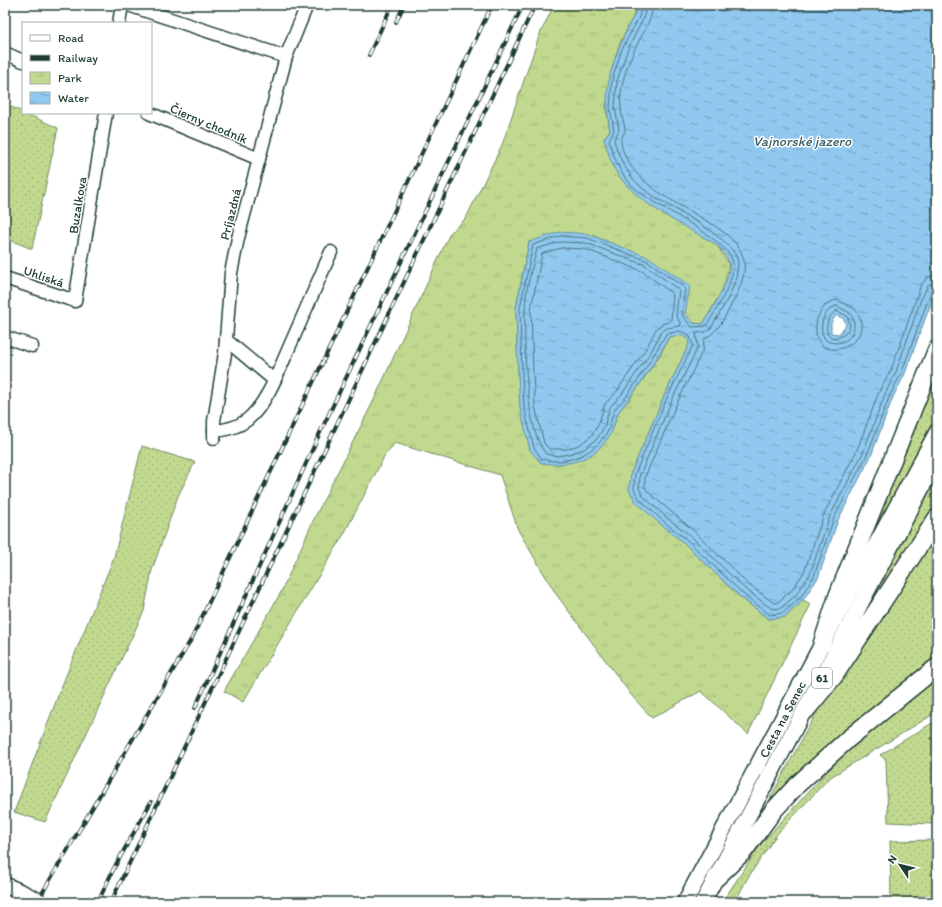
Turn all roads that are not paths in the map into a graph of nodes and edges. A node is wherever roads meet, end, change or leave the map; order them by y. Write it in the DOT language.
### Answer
graph roads {
  1 [pos="122,5"];
  2 [pos="128,5"];
  3 [pos="307,5"];
  4 [pos="119,22"];
  5 [pos="5,53"];
  6 [pos="286,57"];
  7 [pos="22,61"];
  8 [pos="106,114"];
  9 [pos="151,114"];
  10 [pos="259,159"];
  11 [pos="331,252"];
  12 [pos="5,278"];
  13 [pos="75,302"];
  14 [pos="5,337"];
  15 [pos="226,340"];
  16 [pos="32,346"];
  17 [pos="937,349"];
  18 [pos="274,380"];
  19 [pos="937,432"];
  20 [pos="937,459"];
  21 [pos="937,518"];
  22 [pos="822,644"];
  23 [pos="937,667"];
  24 [pos="806,710"];
  25 [pos="716,878"];
  26 [pos="5,885"];
  27 [pos="41,902"];
  28 [pos="685,902"];
  29 [pos="704,902"];
  1 -- 4 [label="street"];
  2 -- 6 [label="street"];
  3 -- 6 [label="street, Príjazdná"];
  5 -- 7 [label="street"];
  6 -- 10 [label="street, Príjazdná"];
  8 -- 13 [label="street, Buzalkova"];
  9 -- 10 [label="street, Čierny chodník"];
  10 -- 15 [label="street, Príjazdná"];
  11 -- 18 [label="street"];
  12 -- 13 [label="street, Uhliská"];
  14 -- 16 [label="street"];
  15 -- 18 [label="street"];
  15 -- 18 [label="street, Príjazdná"];
  17 -- 22 [label="highway"];
  19 -- 22 [label="main road, Cesta na Senec / 61"];
  20 -- 24 [label="main road, Cesta na Senec / 61"];
  21 -- 24 [label="highway"];
  22 -- 28 [label="main road, Cesta na Senec / 61"];
  23 -- 25 [label="highway"];
  24 -- 25 [label="main road, Cesta na Senec / 61"];
  25 -- 29 [label="main road, Cesta na Senec / 61"];
  26 -- 27 [label="main road, bridge"];
}
